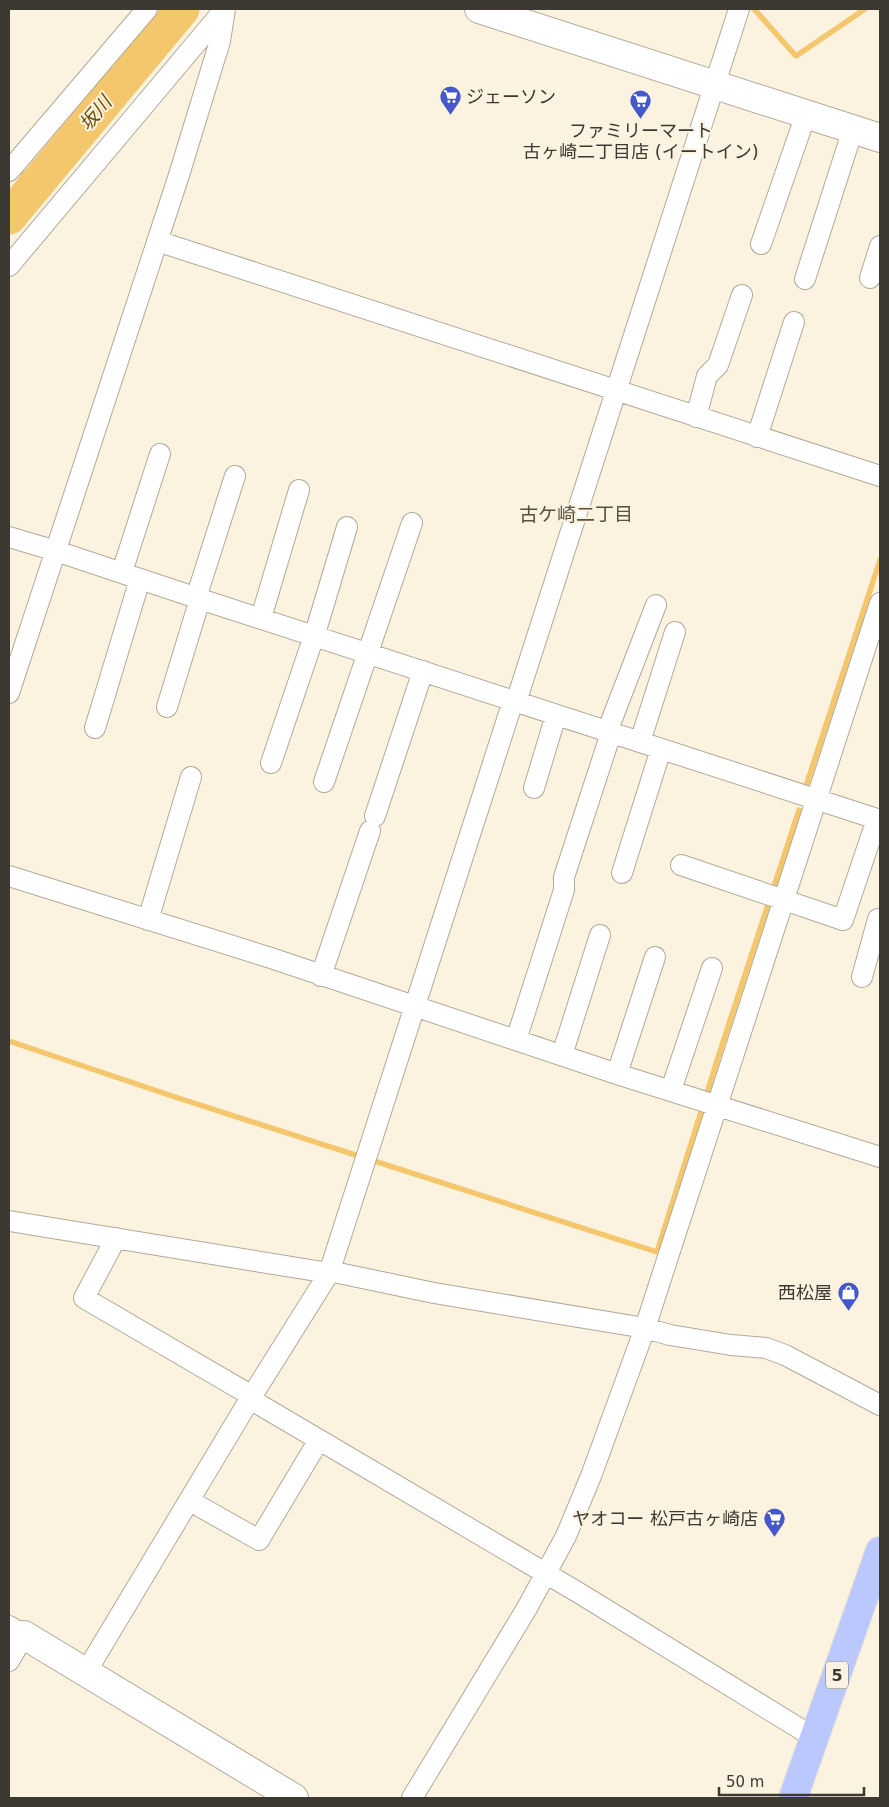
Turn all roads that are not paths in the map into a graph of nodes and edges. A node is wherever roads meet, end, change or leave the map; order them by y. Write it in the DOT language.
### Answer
graph roads {
  1 [pos="147,9"];
  2 [pos="225,9"];
  3 [pos="479,9"];
  4 [pos="739,9"];
  5 [pos="714,84"];
  6 [pos="806,114"];
  7 [pos="853,129"];
  8 [pos="880,138"];
  9 [pos="11,164"];
  10 [pos="157,241"];
  11 [pos="760,244"];
  12 [pos="880,246"];
  13 [pos="9,266"];
  14 [pos="870,278"];
  15 [pos="804,279"];
  16 [pos="742,295"];
  17 [pos="794,322"];
  18 [pos="616,391"];
  19 [pos="696,417"];
  20 [pos="758,437"];
  21 [pos="160,454"];
  22 [pos="236,476"];
  23 [pos="880,476"];
  24 [pos="299,490"];
  25 [pos="412,523"];
  26 [pos="347,527"];
  27 [pos="9,537"];
  28 [pos="56,550"];
  29 [pos="131,576"];
  30 [pos="198,598"];
  31 [pos="880,603"];
  32 [pos="656,605"];
  33 [pos="261,618"];
  34 [pos="675,632"];
  35 [pos="314,635"];
  36 [pos="368,653"];
  37 [pos="423,671"];
  38 [pos="9,693"];
  39 [pos="514,701"];
  40 [pos="167,707"];
  41 [pos="556,715"];
  42 [pos="95,728"];
  43 [pos="609,732"];
  44 [pos="640,742"];
  45 [pos="661,749"];
  46 [pos="271,764"];
  47 [pos="191,777"];
  48 [pos="324,782"];
  49 [pos="534,788"];
  50 [pos="817,799"];
  51 [pos="879,819"];
  52 [pos="681,865"];
  53 [pos="622,872"];
  54 [pos="9,876"];
  55 [pos="784,900"];
  56 [pos="148,920"];
  57 [pos="880,920"];
  58 [pos="600,935"];
  59 [pos="655,957"];
  60 [pos="712,968"];
  61 [pos="321,976"];
  62 [pos="862,977"];
  63 [pos="414,1006"];
  64 [pos="516,1040"];
  65 [pos="562,1055"];
  66 [pos="617,1074"];
  67 [pos="671,1090"];
  68 [pos="718,1104"];
  69 [pos="880,1157"];
  70 [pos="9,1221"];
  71 [pos="116,1238"];
  72 [pos="329,1272"];
  73 [pos="645,1328"];
  74 [pos="251,1398"];
  75 [pos="880,1405"];
  76 [pos="319,1440"];
  77 [pos="190,1501"];
  78 [pos="880,1551"];
  79 [pos="546,1574"];
  80 [pos="16,1630"];
  81 [pos="9,1661"];
  82 [pos="86,1672"];
  83 [pos="815,1738"];
  84 [pos="294,1798"];
  85 [pos="412,1798"];
  86 [pos="793,1798"];
  1 -- 9 [label="street"];
  2 -- 10 [label="street"];
  2 -- 13 [label="street"];
  3 -- 5 [label="street"];
  4 -- 5 [label="street"];
  5 -- 6 [label="street"];
  5 -- 18 [label="street"];
  6 -- 7 [label="street"];
  6 -- 11 [label="street"];
  7 -- 8 [label="street"];
  7 -- 15 [label="street"];
  10 -- 18 [label="street"];
  10 -- 28 [label="street"];
  12 -- 14 [label="street"];
  16 -- 19 [label="street"];
  17 -- 20 [label="street"];
  18 -- 19 [label="street"];
  18 -- 39 [label="street"];
  19 -- 20 [label="street"];
  20 -- 23 [label="street"];
  21 -- 29 [label="street"];
  22 -- 30 [label="street"];
  24 -- 33 [label="street"];
  25 -- 36 [label="street"];
  26 -- 35 [label="street"];
  27 -- 28 [label="street"];
  28 -- 29 [label="street"];
  28 -- 38 [label="street"];
  29 -- 30 [label="street"];
  29 -- 42 [label="street"];
  30 -- 33 [label="street"];
  30 -- 40 [label="street"];
  31 -- 50 [label="street"];
  32 -- 43 [label="street"];
  33 -- 35 [label="street"];
  34 -- 44 [label="street"];
  35 -- 36 [label="street"];
  35 -- 46 [label="street"];
  36 -- 37 [label="street"];
  36 -- 48 [label="street"];
  37 -- 39 [label="street"];
  37 -- 61 [label="street"];
  39 -- 41 [label="street"];
  39 -- 63 [label="street"];
  41 -- 43 [label="street"];
  41 -- 49 [label="street"];
  43 -- 44 [label="street"];
  43 -- 64 [label="street"];
  44 -- 45 [label="street"];
  45 -- 50 [label="street"];
  45 -- 53 [label="street"];
  47 -- 56 [label="street"];
  50 -- 51 [label="street"];
  50 -- 55 [label="street"];
  51 -- 55 [label="street"];
  52 -- 55 [label="street"];
  54 -- 56 [label="street"];
  55 -- 68 [label="street"];
  56 -- 61 [label="street"];
  57 -- 62 [label="street"];
  58 -- 65 [label="street"];
  59 -- 66 [label="street"];
  60 -- 67 [label="street"];
  61 -- 63 [label="street"];
  63 -- 64 [label="street"];
  63 -- 72 [label="street"];
  64 -- 65 [label="street"];
  65 -- 66 [label="street"];
  66 -- 67 [label="street"];
  67 -- 68 [label="street"];
  68 -- 69 [label="street"];
  68 -- 73 [label="street"];
  70 -- 71 [label="street"];
  71 -- 72 [label="street"];
  71 -- 74 [label="street"];
  72 -- 73 [label="street"];
  72 -- 74 [label="street"];
  73 -- 75 [label="street"];
  73 -- 79 [label="street"];
  74 -- 76 [label="street"];
  74 -- 77 [label="street"];
  76 -- 77 [label="street"];
  76 -- 79 [label="street"];
  77 -- 82 [label="street"];
  78 -- 83 [label="main road, 5"];
  79 -- 83 [label="street"];
  79 -- 85 [label="street"];
  80 -- 81 [label="street"];
  80 -- 82 [label="street"];
  82 -- 84 [label="street"];
  83 -- 86 [label="main road, 5"];
}
